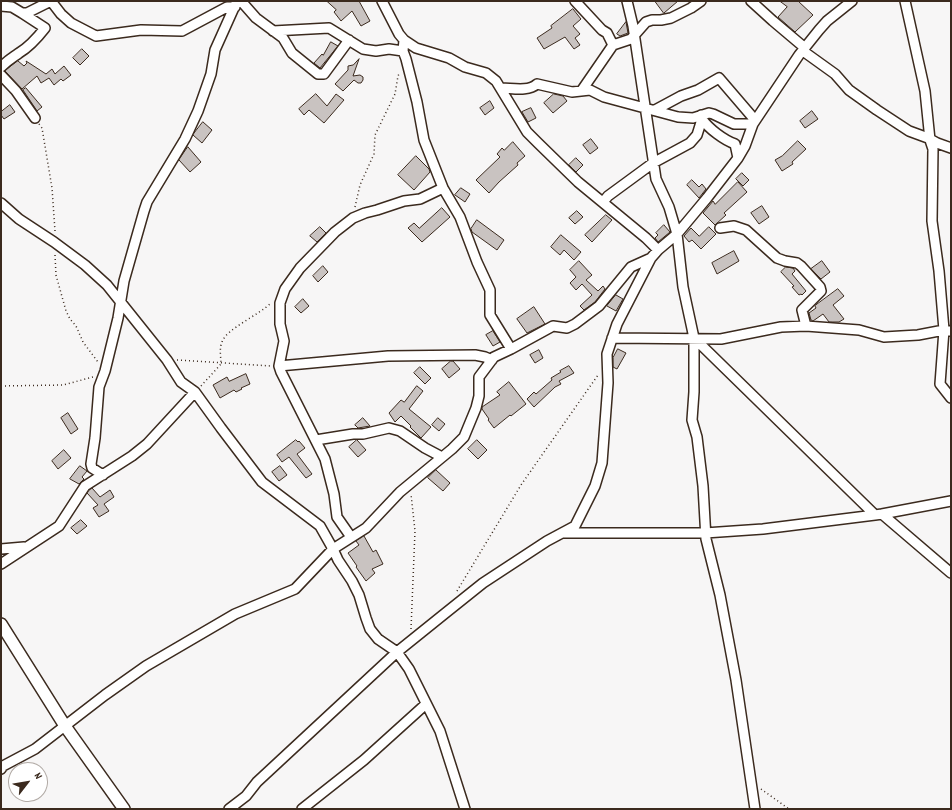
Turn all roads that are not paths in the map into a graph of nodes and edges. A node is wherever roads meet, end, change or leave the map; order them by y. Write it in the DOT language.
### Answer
graph roads {
  1 [pos="382,1"];
  2 [pos="575,1"];
  3 [pos="627,1"];
  4 [pos="751,1"];
  5 [pos="852,1"];
  6 [pos="905,1"];
  7 [pos="240,2"];
  8 [pos="697,2"];
  9 [pos="1,6"];
  10 [pos="22,13"];
  11 [pos="273,31"];
  12 [pos="634,36"];
  13 [pos="349,40"];
  14 [pos="404,40"];
  15 [pos="613,45"];
  16 [pos="804,49"];
  17 [pos="405,55"];
  18 [pos="1,67"];
  19 [pos="1,75"];
  20 [pos="501,88"];
  21 [pos="582,90"];
  22 [pos="645,108"];
  23 [pos="655,110"];
  24 [pos="701,117"];
  25 [pos="35,118"];
  26 [pos="754,122"];
  27 [pos="930,140"];
  28 [pos="951,148"];
  29 [pos="738,158"];
  30 [pos="653,163"];
  31 [pos="442,188"];
  32 [pos="603,202"];
  33 [pos="1,203"];
  34 [pos="720,228"];
  35 [pos="677,234"];
  36 [pos="658,250"];
  37 [pos="651,258"];
  38 [pos="120,302"];
  39 [pos="806,326"];
  40 [pos="948,330"];
  41 [pos="612,338"];
  42 [pos="694,338"];
  43 [pos="512,349"];
  44 [pos="492,360"];
  45 [pos="279,366"];
  46 [pos="195,392"];
  47 [pos="951,398"];
  48 [pos="316,440"];
  49 [pos="442,458"];
  50 [pos="104,475"];
  51 [pos="951,501"];
  52 [pos="878,514"];
  53 [pos="563,533"];
  54 [pos="705,533"];
  55 [pos="351,537"];
  56 [pos="25,547"];
  57 [pos="1,549"];
  58 [pos="333,549"];
  59 [pos="1,564"];
  60 [pos="951,573"];
  61 [pos="1,624"];
  62 [pos="398,652"];
  63 [pos="426,704"];
  64 [pos="65,726"];
  65 [pos="1,769"];
  66 [pos="124,809"];
  67 [pos="229,809"];
  68 [pos="302,809"];
  69 [pos="465,809"];
  70 [pos="755,809"];
  1 -- 14 [label="street"];
  2 -- 15 [label="street"];
  3 -- 12 [label="street"];
  4 -- 16 [label="street"];
  5 -- 16 [label="street"];
  6 -- 27 [label="street"];
  7 -- 10 [label="street"];
  7 -- 11 [label="street"];
  7 -- 38 [label="street"];
  8 -- 12 [label="street"];
  9 -- 10 [label="street"];
  10 -- 18 [label="street"];
  11 -- 13 [label="street"];
  11 -- 13 [label="street"];
  12 -- 15 [label="street"];
  12 -- 22 [label="street"];
  13 -- 17 [label="street"];
  14 -- 17 [label="street"];
  14 -- 20 [label="street"];
  15 -- 21 [label="street"];
  16 -- 26 [label="street"];
  16 -- 27 [label="street"];
  17 -- 31 [label="street"];
  19 -- 25 [label="street"];
  20 -- 21 [label="street"];
  20 -- 32 [label="street"];
  21 -- 22 [label="street"];
  22 -- 23 [label="street"];
  22 -- 30 [label="street"];
  23 -- 24 [label="street"];
  23 -- 26 [label="street"];
  24 -- 26 [label="street"];
  24 -- 29 [label="street"];
  24 -- 30 [label="street"];
  26 -- 29 [label="street"];
  27 -- 28 [label="street"];
  27 -- 40 [label="street"];
  29 -- 35 [label="street"];
  30 -- 32 [label="street"];
  30 -- 35 [label="street"];
  31 -- 43 [label="street"];
  31 -- 45 [label="street"];
  32 -- 36 [label="street"];
  33 -- 38 [label="street"];
  34 -- 39 [label="street"];
  35 -- 36 [label="street"];
  35 -- 42 [label="street"];
  36 -- 37 [label="street"];
  37 -- 41 [label="street"];
  37 -- 43 [label="street"];
  38 -- 46 [label="street"];
  38 -- 50 [label="street"];
  39 -- 40 [label="street"];
  39 -- 42 [label="street"];
  40 -- 47 [label="street"];
  41 -- 42 [label="street"];
  41 -- 53 [label="street"];
  42 -- 52 [label="street"];
  42 -- 54 [label="street"];
  43 -- 44 [label="street"];
  44 -- 45 [label="street"];
  44 -- 49 [label="street"];
  45 -- 48 [label="street"];
  46 -- 50 [label="street"];
  46 -- 58 [label="street"];
  48 -- 49 [label="street"];
  48 -- 55 [label="street"];
  49 -- 55 [label="street"];
  50 -- 56 [label="street"];
  51 -- 52 [label="street"];
  52 -- 54 [label="street"];
  52 -- 60 [label="street"];
  53 -- 54 [label="street"];
  53 -- 62 [label="street"];
  54 -- 70 [label="street"];
  55 -- 58 [label="street"];
  56 -- 57 [label="street"];
  56 -- 59 [label="street"];
  58 -- 62 [label="street"];
  58 -- 64 [label="street"];
  61 -- 64 [label="main road"];
  62 -- 63 [label="street"];
  62 -- 67 [label="street"];
  63 -- 68 [label="street"];
  63 -- 69 [label="street"];
  64 -- 65 [label="street"];
  64 -- 66 [label="main road"];
}
